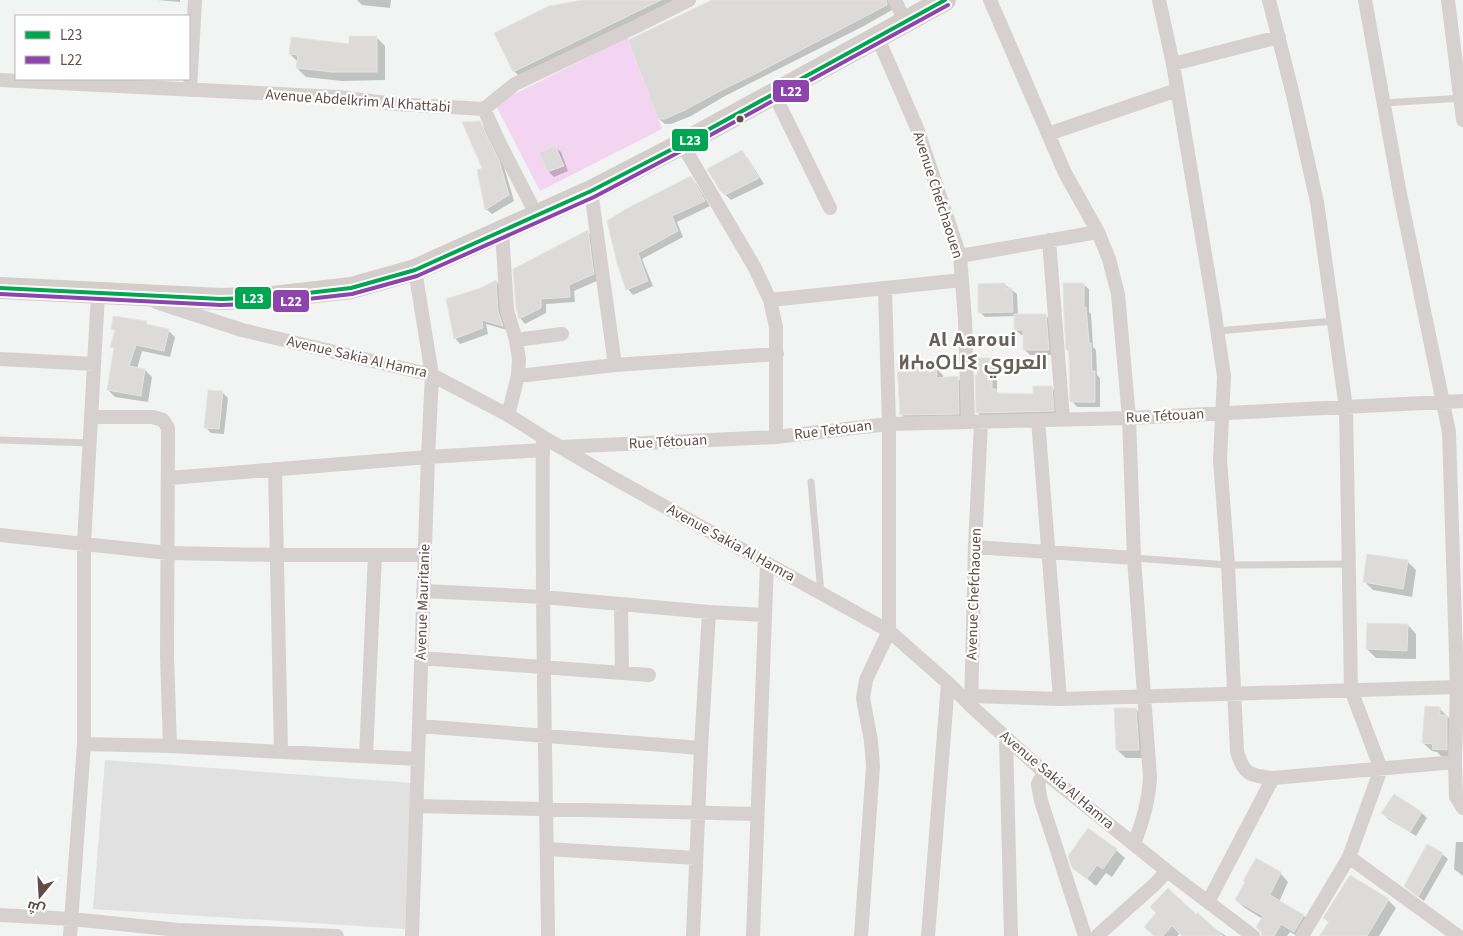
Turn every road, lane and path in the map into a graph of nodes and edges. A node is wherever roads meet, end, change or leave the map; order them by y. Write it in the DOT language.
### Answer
graph roads {
  1 [pos="195,0"];
  2 [pos="689,0"];
  3 [pos="895,0"];
  4 [pos="945,0"];
  5 [pos="990,0"];
  6 [pos="1159,0"];
  7 [pos="1270,0"];
  8 [pos="1365,0"];
  9 [pos="1448,0"];
  10 [pos="905,22"];
  11 [pos="877,36"];
  12 [pos="1279,37"];
  13 [pos="1173,64"];
  14 [pos="0,80"];
  15 [pos="190,90"];
  16 [pos="1177,90"];
  17 [pos="774,94"];
  18 [pos="1461,98"];
  19 [pos="1384,103"];
  20 [pos="484,108"];
  21 [pos="1463,120"];
  22 [pos="1048,134"];
  23 [pos="682,144"];
  24 [pos="592,191"];
  25 [pos="830,208"];
  26 [pos="537,216"];
  27 [pos="502,231"];
  28 [pos="1098,232"];
  29 [pos="1049,240"];
  30 [pos="960,256"];
  31 [pos="415,270"];
  32 [pos="962,280"];
  33 [pos="0,288"];
  34 [pos="884,289"];
  35 [pos="98,294"];
  36 [pos="130,294"];
  37 [pos="770,300"];
  38 [pos="1334,321"];
  39 [pos="1218,331"];
  40 [pos="562,334"];
  41 [pos="516,340"];
  42 [pos="777,354"];
  43 [pos="0,359"];
  44 [pos="94,364"];
  45 [pos="615,365"];
  46 [pos="432,375"];
  47 [pos="518,376"];
  48 [pos="1442,401"];
  49 [pos="1463,401"];
  50 [pos="1346,408"];
  51 [pos="1221,413"];
  52 [pos="508,415"];
  53 [pos="92,417"];
  54 [pos="1129,418"];
  55 [pos="1063,419"];
  56 [pos="1038,420"];
  57 [pos="974,422"];
  58 [pos="889,424"];
  59 [pos="776,437"];
  60 [pos="0,440"];
  61 [pos="90,443"];
  62 [pos="543,443"];
  63 [pos="560,447"];
  64 [pos="428,457"];
  65 [pos="275,469"];
  66 [pos="168,478"];
  67 [pos="811,482"];
  68 [pos="0,535"];
  69 [pos="84,543"];
  70 [pos="975,547"];
  71 [pos="1048,552"];
  72 [pos="168,553"];
  73 [pos="276,555"];
  74 [pos="375,555"];
  75 [pos="425,555"];
  76 [pos="1134,558"];
  77 [pos="767,563"];
  78 [pos="1349,564"];
  79 [pos="1228,565"];
  80 [pos="423,591"];
  81 [pos="821,593"];
  82 [pos="543,597"];
  83 [pos="621,605"];
  84 [pos="709,612"];
  85 [pos="765,615"];
  86 [pos="889,632"];
  87 [pos="421,658"];
  88 [pos="545,666"];
  89 [pos="622,673"];
  90 [pos="649,675"];
  91 [pos="948,683"];
  92 [pos="1460,687"];
  93 [pos="1351,690"];
  94 [pos="1234,693"];
  95 [pos="1144,695"];
  96 [pos="1060,699"];
  97 [pos="971,701"];
  98 [pos="419,726"];
  99 [pos="546,736"];
  100 [pos="1006,738"];
  101 [pos="84,744"];
  102 [pos="170,746"];
  103 [pos="701,748"];
  104 [pos="280,752"];
  105 [pos="366,756"];
  106 [pos="418,759"];
  107 [pos="1454,762"];
  108 [pos="1381,769"];
  109 [pos="1044,772"];
  110 [pos="1273,778"];
  111 [pos="416,806"];
  112 [pos="546,808"];
  113 [pos="1463,808"];
  114 [pos="698,812"];
  115 [pos="757,814"];
  116 [pos="1134,844"];
  117 [pos="547,849"];
  118 [pos="1350,856"];
  119 [pos="696,858"];
  120 [pos="1167,870"];
  121 [pos="1208,902"];
  122 [pos="0,915"];
  123 [pos="72,920"];
  124 [pos="178,933"];
  125 [pos="282,935"];
  126 [pos="70,936"];
  127 [pos="337,936"];
  128 [pos="412,936"];
  129 [pos="548,936"];
  130 [pos="693,936"];
  131 [pos="753,936"];
  132 [pos="861,936"];
  133 [pos="928,936"];
  134 [pos="1011,936"];
  135 [pos="1085,936"];
  136 [pos="1097,936"];
  137 [pos="1253,936"];
  138 [pos="1302,936"];
  139 [pos="1458,936"];
  1 -- 15 [label="street"];
  2 -- 20 [label="street"];
  3 -- 10 [label="street"];
  4 -- 10 [label="main road"];
  5 -- 22 [label="street"];
  6 -- 13 [label="street"];
  7 -- 12 [label="street"];
  8 -- 19 [label="street"];
  9 -- 18 [label="street"];
  10 -- 11 [label="main road"];
  11 -- 17 [label="main road"];
  11 -- 30 [label="street, Avenue Chefchaouen"];
  12 -- 13 [label="street"];
  12 -- 38 [label="street"];
  13 -- 16 [label="street"];
  14 -- 15 [label="street, Avenue Abdelkrim Al Khattabi"];
  15 -- 20 [label="street, Avenue Abdelkrim Al Khattabi"];
  16 -- 22 [label="street"];
  16 -- 39 [label="street"];
  17 -- 23 [label="main road"];
  17 -- 25 [label="street"];
  18 -- 19 [label="lane"];
  18 -- 21 [label="street"];
  19 -- 48 [label="street"];
  20 -- 26 [label="street"];
  22 -- 28 [label="street"];
  23 -- 24 [label="main road"];
  23 -- 37 [label="street"];
  24 -- 26 [label="main road"];
  24 -- 45 [label="street"];
  26 -- 27 [label="main road"];
  27 -- 31 [label="main road"];
  27 -- 41 [label="street"];
  28 -- 29 [label="street"];
  28 -- 54 [label="street"];
  29 -- 30 [label="street"];
  29 -- 55 [label="street"];
  30 -- 32 [label="street, Avenue Chefchaouen"];
  31 -- 36 [label="main road"];
  31 -- 46 [label="street, Avenue Mauritanie"];
  32 -- 34 [label="street"];
  32 -- 57 [label="street, Avenue Chefchaouen"];
  33 -- 35 [label="main road"];
  34 -- 37 [label="street"];
  34 -- 58 [label="street"];
  35 -- 36 [label="main road"];
  35 -- 44 [label="street"];
  36 -- 46 [label="street, Avenue Sakia Al Hamra"];
  37 -- 42 [label="street"];
  38 -- 39 [label="lane"];
  38 -- 50 [label="street"];
  39 -- 51 [label="street"];
  40 -- 41 [label="street"];
  41 -- 47 [label="street"];
  42 -- 45 [label="street"];
  42 -- 59 [label="street"];
  43 -- 44 [label="street"];
  44 -- 53 [label="street"];
  45 -- 47 [label="street"];
  46 -- 52 [label="street, Avenue Sakia Al Hamra"];
  46 -- 64 [label="street, Avenue Mauritanie"];
  47 -- 52 [label="street"];
  48 -- 49 [label="street, Rue Tétouan"];
  48 -- 50 [label="street, Rue Tétouan"];
  48 -- 92 [label="street"];
  50 -- 51 [label="street, Rue Tétouan"];
  50 -- 78 [label="street"];
  51 -- 54 [label="street, Rue Tétouan"];
  51 -- 79 [label="street"];
  52 -- 62 [label="street, Avenue Sakia Al Hamra"];
  53 -- 61 [label="street"];
  53 -- 66 [label="street"];
  54 -- 55 [label="street, Rue Tétouan"];
  54 -- 76 [label="street"];
  55 -- 56 [label="street, Rue Tétouan"];
  56 -- 57 [label="street, Rue Tétouan"];
  56 -- 71 [label="street"];
  57 -- 58 [label="street, Rue Tétouan"];
  57 -- 70 [label="street, Avenue Chefchaouen"];
  58 -- 59 [label="street, Rue Tetouan"];
  58 -- 86 [label="street"];
  59 -- 63 [label="street, Rue Tétouan"];
  60 -- 61 [label="lane"];
  61 -- 69 [label="street"];
  62 -- 63 [label="street, Avenue Sakia Al Hamra"];
  62 -- 64 [label="street"];
  62 -- 82 [label="street"];
  63 -- 77 [label="street, Avenue Sakia Al Hamra"];
  64 -- 65 [label="street"];
  64 -- 75 [label="street, Avenue Mauritanie"];
  65 -- 66 [label="street"];
  65 -- 73 [label="street"];
  66 -- 72 [label="street"];
  67 -- 81 [label="lane"];
  68 -- 69 [label="street"];
  69 -- 72 [label="street"];
  69 -- 101 [label="street"];
  70 -- 71 [label="street"];
  70 -- 97 [label="street, Avenue Chefchaouen"];
  71 -- 76 [label="street"];
  71 -- 96 [label="street"];
  72 -- 73 [label="street"];
  72 -- 102 [label="street"];
  73 -- 74 [label="street"];
  73 -- 104 [label="street"];
  74 -- 75 [label="street"];
  74 -- 105 [label="street"];
  75 -- 80 [label="street, Avenue Mauritanie"];
  76 -- 79 [label="lane"];
  76 -- 95 [label="street"];
  77 -- 81 [label="street, Avenue Sakia Al Hamra"];
  77 -- 85 [label="street"];
  78 -- 79 [label="lane"];
  78 -- 93 [label="street"];
  79 -- 94 [label="street"];
  80 -- 82 [label="street"];
  80 -- 87 [label="street, Avenue Mauritanie"];
  81 -- 86 [label="street, Avenue Sakia Al Hamra"];
  82 -- 83 [label="street"];
  82 -- 88 [label="street"];
  83 -- 84 [label="street"];
  83 -- 89 [label="street"];
  84 -- 85 [label="street"];
  84 -- 103 [label="street"];
  85 -- 115 [label="street"];
  86 -- 91 [label="street, Avenue Sakia Al Hamra"];
  86 -- 132 [label="street"];
  87 -- 88 [label="street"];
  87 -- 98 [label="street, Avenue Mauritanie"];
  88 -- 89 [label="street"];
  88 -- 99 [label="street"];
  89 -- 90 [label="street"];
  91 -- 97 [label="street, Avenue Sakia Al Hamra"];
  91 -- 133 [label="street"];
  92 -- 93 [label="street"];
  92 -- 107 [label="street"];
  93 -- 94 [label="street"];
  93 -- 108 [label="street"];
  94 -- 95 [label="street"];
  94 -- 110 [label="street"];
  95 -- 96 [label="street"];
  95 -- 116 [label="street"];
  96 -- 97 [label="street"];
  97 -- 100 [label="street, Avenue Sakia Al Hamra"];
  98 -- 99 [label="street"];
  98 -- 106 [label="street, Avenue Mauritanie"];
  99 -- 103 [label="street"];
  99 -- 112 [label="street"];
  100 -- 109 [label="street, Avenue Sakia Al Hamra"];
  100 -- 134 [label="street"];
  101 -- 102 [label="street"];
  101 -- 123 [label="street"];
  102 -- 104 [label="street"];
  103 -- 114 [label="street"];
  104 -- 105 [label="street"];
  105 -- 106 [label="street"];
  106 -- 111 [label="street, Avenue Mauritanie"];
  107 -- 108 [label="street"];
  107 -- 113 [label="street"];
  108 -- 110 [label="street"];
  108 -- 118 [label="street"];
  109 -- 116 [label="street, Avenue Sakia Al Hamra"];
  109 -- 135 [label="street"];
  110 -- 121 [label="street"];
  111 -- 112 [label="street"];
  111 -- 128 [label="street, Avenue Mauritanie"];
  112 -- 114 [label="street"];
  112 -- 117 [label="street"];
  114 -- 115 [label="street"];
  114 -- 119 [label="street"];
  115 -- 131 [label="street"];
  116 -- 120 [label="street, Avenue Sakia Al Hamra"];
  117 -- 119 [label="street"];
  117 -- 129 [label="street"];
  118 -- 138 [label="street"];
  118 -- 139 [label="street"];
  119 -- 130 [label="street"];
  120 -- 121 [label="street, Avenue Sakia Al Hamra"];
  120 -- 136 [label="street"];
  121 -- 137 [label="street, Avenue Sakia Al Hamra"];
  122 -- 123 [label="street"];
  123 -- 124 [label="street"];
  123 -- 126 [label="street"];
  124 -- 125 [label="street"];
  125 -- 127 [label="street"];
}
